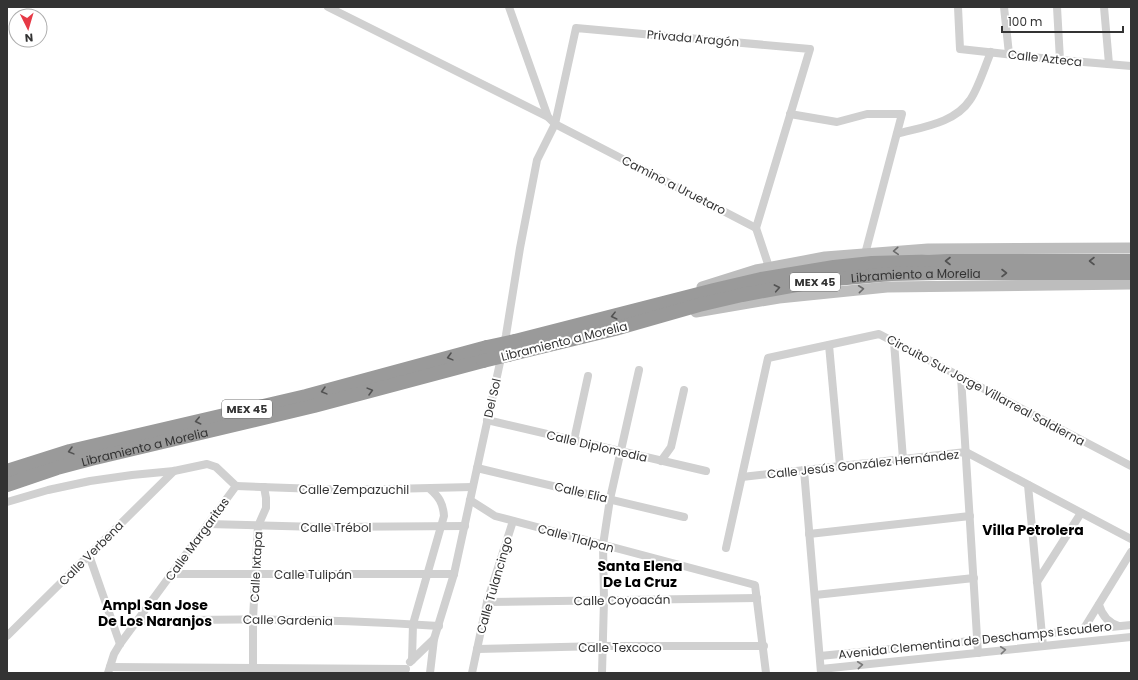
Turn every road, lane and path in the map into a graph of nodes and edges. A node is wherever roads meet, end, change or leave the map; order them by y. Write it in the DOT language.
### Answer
graph roads {
  1 [pos="328,7"];
  2 [pos="509,7"];
  3 [pos="958,7"];
  4 [pos="1004,7"];
  5 [pos="1057,7"];
  6 [pos="1104,7"];
  7 [pos="576,28"];
  8 [pos="991,52"];
  9 [pos="1010,54"];
  10 [pos="1060,60"];
  11 [pos="1109,64"];
  12 [pos="1131,66"];
  13 [pos="790,114"];
  14 [pos="548,117"];
  15 [pos="555,124"];
  16 [pos="897,134"];
  17 [pos="756,228"];
  18 [pos="1131,248"];
  19 [pos="865,254"];
  20 [pos="1131,261"];
  21 [pos="769,267"];
  22 [pos="1131,273"];
  23 [pos="1131,284"];
  24 [pos="640,309"];
  25 [pos="615,329"];
  26 [pos="894,342"];
  27 [pos="829,345"];
  28 [pos="639,370"];
  29 [pos="588,376"];
  30 [pos="961,377"];
  31 [pos="684,390"];
  32 [pos="487,420"];
  33 [pos="574,440"];
  34 [pos="621,451"];
  35 [pos="966,452"];
  36 [pos="903,459"];
  37 [pos="661,461"];
  38 [pos="840,466"];
  39 [pos="1131,466"];
  40 [pos="477,468"];
  41 [pos="804,470"];
  42 [pos="7,471"];
  43 [pos="174,471"];
  44 [pos="706,471"];
  45 [pos="742,477"];
  46 [pos="7,485"];
  47 [pos="1028,485"];
  48 [pos="236,486"];
  49 [pos="264,487"];
  50 [pos="472,487"];
  51 [pos="430,489"];
  52 [pos="470,500"];
  53 [pos="610,500"];
  54 [pos="7,502"];
  55 [pos="1081,513"];
  56 [pos="970,516"];
  57 [pos="684,517"];
  58 [pos="513,521"];
  59 [pos="208,524"];
  60 [pos="258,526"];
  61 [pos="441,526"];
  62 [pos="465,526"];
  63 [pos="809,534"];
  64 [pos="1131,539"];
  65 [pos="603,545"];
  66 [pos="726,548"];
  67 [pos="1131,552"];
  68 [pos="89,555"];
  69 [pos="171,574"];
  70 [pos="255,574"];
  71 [pos="427,574"];
  72 [pos="454,574"];
  73 [pos="974,578"];
  74 [pos="1037,582"];
  75 [pos="814,595"];
  76 [pos="757,598"];
  77 [pos="604,600"];
  78 [pos="487,602"];
  79 [pos="1099,605"];
  80 [pos="253,619"];
  81 [pos="137,621"];
  82 [pos="413,624"];
  83 [pos="1131,625"];
  84 [pos="439,626"];
  85 [pos="1121,626"];
  86 [pos="1083,630"];
  87 [pos="1042,634"];
  88 [pos="7,636"];
  89 [pos="1131,637"];
  90 [pos="434,639"];
  91 [pos="978,640"];
  92 [pos="120,644"];
  93 [pos="603,646"];
  94 [pos="764,646"];
  95 [pos="1043,646"];
  96 [pos="477,649"];
  97 [pos="978,653"];
  98 [pos="820,656"];
  99 [pos="412,660"];
  100 [pos="109,670"];
  101 [pos="253,670"];
  102 [pos="405,671"];
  103 [pos="821,671"];
  104 [pos="430,673"];
  105 [pos="472,673"];
  106 [pos="602,673"];
  107 [pos="766,673"];
  1 -- 14 [label="street"];
  2 -- 14 [label="street"];
  3 -- 8 [label="street, Calle Azteca"];
  4 -- 9 [label="street"];
  5 -- 10 [label="street"];
  6 -- 11 [label="street"];
  7 -- 13 [label="street, Privada Aragón"];
  7 -- 15 [label="street, Del Sol"];
  8 -- 9 [label="street, Calle Azteca"];
  8 -- 16 [label="street"];
  9 -- 10 [label="street, Calle Azteca"];
  10 -- 11 [label="street, Calle Azteca"];
  11 -- 12 [label="street, Calle Azteca"];
  13 -- 16 [label="street"];
  13 -- 17 [label="street"];
  14 -- 15 [label="street, Camino a Uruetaro"];
  15 -- 17 [label="street, Camino a Uruetaro"];
  15 -- 32 [label="street, Del Sol"];
  16 -- 19 [label="street"];
  17 -- 21 [label="street"];
  18 -- 19 [label="main road, one-way"];
  19 -- 21 [label="main road"];
  20 -- 24 [label="highway, Libramiento a Morelia / MEX 45, one-way"];
  21 -- 24 [label="main road"];
  25 -- 22 [label="highway, Libramiento a Morelia / MEX 45, one-way"];
  25 -- 23 [label="main road, one-way"];
  24 -- 42 [label="highway, Libramiento a Morelia / MEX 45, one-way, bridge"];
  46 -- 25 [label="highway, Libramiento a Morelia / MEX 45, one-way, bridge"];
  26 -- 27 [label="street, Circuito Sur Jorge Villarreal Saldierna"];
  26 -- 30 [label="street, Circuito Sur Jorge Villarreal Saldierna"];
  26 -- 36 [label="street"];
  27 -- 38 [label="street"];
  27 -- 45 [label="street, Circuito Sur Jorge Villarreal Saldierna"];
  28 -- 34 [label="street"];
  29 -- 33 [label="street"];
  30 -- 35 [label="street"];
  30 -- 39 [label="street, Circuito Sur Jorge Villarreal Saldierna"];
  31 -- 37 [label="street"];
  32 -- 33 [label="street, Calle Diplomedia"];
  32 -- 40 [label="street, Del Sol"];
  33 -- 34 [label="street, Calle Diplomedia"];
  34 -- 37 [label="street, Calle Diplomedia"];
  34 -- 53 [label="street"];
  35 -- 36 [label="street, Calle Jesús González Hernández"];
  35 -- 47 [label="street, Calle Jesús González Hernández"];
  35 -- 56 [label="street"];
  36 -- 38 [label="street, Calle Jesús González Hernández"];
  37 -- 44 [label="street, Calle Diplomedia"];
  38 -- 41 [label="street, Calle Jesús González Hernández"];
  40 -- 50 [label="street, Del Sol"];
  40 -- 53 [label="street, Calle Elia"];
  41 -- 45 [label="street, Calle Jesús González Hernández"];
  41 -- 63 [label="street"];
  43 -- 48 [label="street"];
  43 -- 54 [label="street"];
  43 -- 68 [label="street, Calle Verbena"];
  45 -- 66 [label="street"];
  47 -- 55 [label="street, Calle Jesús González Hernández"];
  47 -- 74 [label="street"];
  48 -- 49 [label="street, Calle Zempazuchil"];
  48 -- 59 [label="street, Calle Margaritas"];
  49 -- 51 [label="street, Calle Zempazuchil"];
  49 -- 60 [label="street, Calle Ixtapa"];
  50 -- 51 [label="street, Calle Zempazuchil"];
  50 -- 52 [label="street, Del Sol"];
  51 -- 61 [label="street"];
  52 -- 58 [label="street, Calle Tlalpan"];
  52 -- 62 [label="street, Del Sol"];
  53 -- 57 [label="street, Calle Elia"];
  53 -- 65 [label="street"];
  55 -- 64 [label="street, Calle Jesús González Hernández"];
  55 -- 74 [label="street"];
  56 -- 63 [label="street"];
  56 -- 73 [label="street"];
  58 -- 65 [label="street, Calle Tlalpan"];
  58 -- 78 [label="street, Calle Tulancingo"];
  59 -- 60 [label="street, Calle Trébol"];
  59 -- 69 [label="street, Calle Margaritas"];
  60 -- 61 [label="street, Calle Trébol"];
  60 -- 70 [label="street, Calle Ixtapa"];
  61 -- 62 [label="street, Calle Trébol"];
  61 -- 71 [label="street"];
  62 -- 72 [label="street, Del Sol"];
  63 -- 75 [label="street"];
  65 -- 76 [label="street, Calle Tlalpan"];
  65 -- 77 [label="street"];
  67 -- 79 [label="street"];
  68 -- 88 [label="street, Calle Verbena"];
  68 -- 92 [label="street"];
  69 -- 70 [label="street, Calle Tulipán"];
  69 -- 81 [label="street, Calle Margaritas"];
  70 -- 71 [label="street, Calle Tulipán"];
  70 -- 80 [label="street, Calle Ixtapa"];
  71 -- 72 [label="street, Calle Tulipán"];
  71 -- 82 [label="street"];
  72 -- 84 [label="street, Del Sol"];
  73 -- 75 [label="street"];
  73 -- 91 [label="street"];
  74 -- 87 [label="street"];
  75 -- 98 [label="street"];
  76 -- 77 [label="street, Calle Coyoacán"];
  76 -- 94 [label="street"];
  77 -- 78 [label="street, Calle Coyoacán"];
  77 -- 93 [label="street"];
  78 -- 96 [label="street, Calle Tulancingo"];
  79 -- 85 [label="street"];
  79 -- 86 [label="street"];
  80 -- 81 [label="street, Calle Gardenia"];
  80 -- 82 [label="street, Calle Gardenia"];
  80 -- 101 [label="street, Calle Ixtapa"];
  81 -- 92 [label="street, Calle Margaritas"];
  82 -- 84 [label="street, Calle Gardenia"];
  82 -- 99 [label="street"];
  83 -- 85 [label="street, Avenida Clementina de Deschamps Escudero"];
  84 -- 90 [label="street, Del Sol"];
  85 -- 86 [label="street, Avenida Clementina de Deschamps Escudero"];
  86 -- 87 [label="street, Avenida Clementina de Deschamps Escudero"];
  87 -- 91 [label="street, Avenida Clementina de Deschamps Escudero"];
  87 -- 95 [label="street"];
  89 -- 95 [label="street, Avenida Clementina de Deschamps Escudero"];
  90 -- 99 [label="street"];
  90 -- 104 [label="street"];
  91 -- 97 [label="street"];
  91 -- 98 [label="street, Avenida Clementina de Deschamps Escudero"];
  92 -- 100 [label="street, Calle Margaritas"];
  93 -- 94 [label="street, Calle Texcoco"];
  93 -- 96 [label="street, Calle Texcoco"];
  93 -- 106 [label="street"];
  94 -- 107 [label="street"];
  97 -- 95 [label="street, Avenida Clementina de Deschamps Escudero, one-way"];
  96 -- 105 [label="street, Calle Tulancingo"];
  103 -- 97 [label="street, Avenida Clementina de Deschamps Escudero, one-way"];
  98 -- 103 [label="street"];
  99 -- 102 [label="street"];
  100 -- 101 [label="street"];
  101 -- 102 [label="street"];
}
